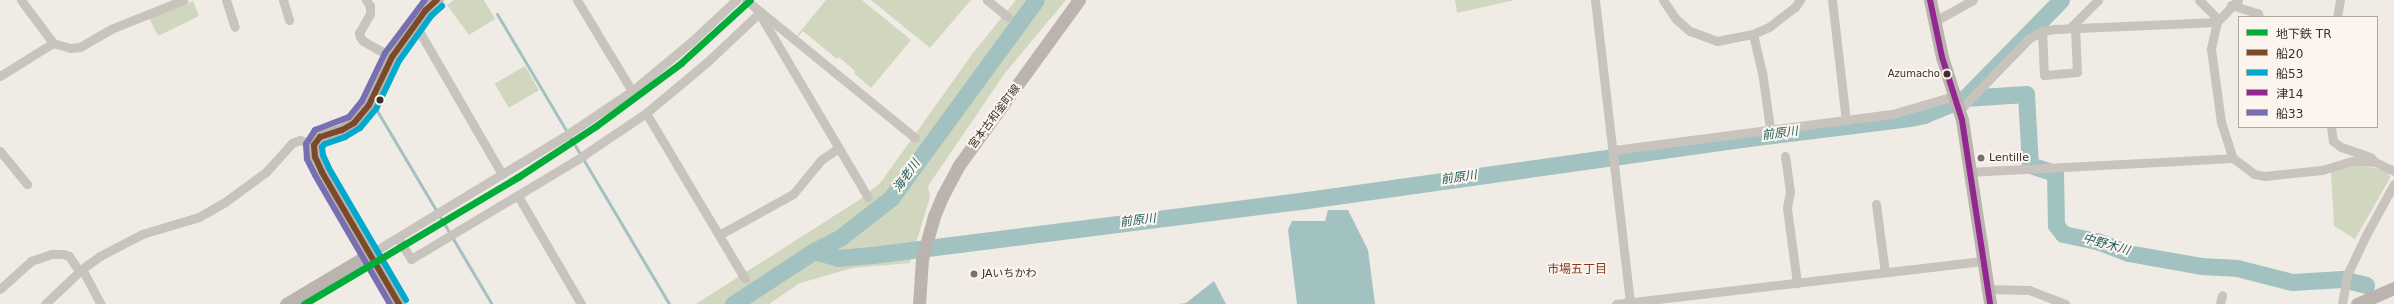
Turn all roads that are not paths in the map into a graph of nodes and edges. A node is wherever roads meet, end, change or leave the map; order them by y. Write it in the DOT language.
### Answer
graph roads {
  1 [pos="21,0"];
  2 [pos="184,0"];
  3 [pos="226,0"];
  4 [pos="283,0"];
  5 [pos="366,0"];
  6 [pos="437,0"];
  7 [pos="577,0"];
  8 [pos="736,0"];
  9 [pos="746,0"];
  10 [pos="987,0"];
  11 [pos="1080,0"];
  12 [pos="1595,0"];
  13 [pos="1663,0"];
  14 [pos="1800,0"];
  15 [pos="1832,0"];
  16 [pos="1930,0"];
  17 [pos="1973,0"];
  18 [pos="2098,0"];
  19 [pos="2199,0"];
  20 [pos="2340,0"];
  21 [pos="168,3"];
  22 [pos="2235,3"];
  23 [pos="759,13"];
  24 [pos="2259,16"];
  25 [pos="2337,16"];
  26 [pos="1008,17"];
  27 [pos="289,20"];
  28 [pos="1935,20"];
  29 [pos="2218,20"];
  30 [pos="415,24"];
  31 [pos="235,27"];
  32 [pos="2073,28"];
  33 [pos="2042,31"];
  34 [pos="1753,34"];
  35 [pos="53,44"];
  36 [pos="392,57"];
  37 [pos="0,76"];
  38 [pos="632,91"];
  39 [pos="1956,104"];
  40 [pos="646,113"];
  41 [pos="1846,121"];
  42 [pos="1770,128"];
  43 [pos="2331,128"];
  44 [pos="915,138"];
  45 [pos="314,145"];
  46 [pos="838,148"];
  47 [pos="0,151"];
  48 [pos="1614,151"];
  49 [pos="1785,156"];
  50 [pos="2232,158"];
  51 [pos="2375,162"];
  52 [pos="2394,171"];
  53 [pos="1968,172"];
  54 [pos="502,174"];
  55 [pos="27,184"];
  56 [pos="2394,184"];
  57 [pos="518,196"];
  58 [pos="868,197"];
  59 [pos="1876,204"];
  60 [pos="719,235"];
  61 [pos="398,238"];
  62 [pos="370,254"];
  63 [pos="1982,261"];
  64 [pos="81,270"];
  65 [pos="1885,272"];
  66 [pos="745,279"];
  67 [pos="1797,283"];
  68 [pos="2394,288"];
  69 [pos="0,289"];
  70 [pos="1987,289"];
  71 [pos="1630,303"];
  72 [pos="45,304"];
  73 [pos="101,304"];
  74 [pos="286,304"];
  75 [pos="399,304"];
  76 [pos="581,304"];
  77 [pos="919,304"];
  78 [pos="1616,304"];
  79 [pos="1990,304"];
  80 [pos="2065,304"];
  81 [pos="2342,304"];
  82 [pos="2357,304"];
  1 -- 35 [label="street"];
  2 -- 21 [label="street"];
  3 -- 31 [label="street"];
  4 -- 27 [label="street"];
  5 -- 36 [label="street"];
  6 -- 30 [label="street"];
  7 -- 38 [label="street"];
  8 -- 38 [label="street"];
  9 -- 23 [label="street"];
  10 -- 26 [label="street"];
  11 -- 77 [label="street, 宮本古和釜町線"];
  12 -- 48 [label="street"];
  13 -- 34 [label="street"];
  14 -- 34 [label="street"];
  15 -- 41 [label="street"];
  16 -- 28 [label="street"];
  17 -- 28 [label="street"];
  18 -- 32 [label="street"];
  19 -- 29 [label="street"];
  20 -- 25 [label="street"];
  21 -- 35 [label="street"];
  22 -- 24 [label="street"];
  22 -- 29 [label="street"];
  23 -- 40 [label="street"];
  23 -- 44 [label="street"];
  23 -- 46 [label="street"];
  28 -- 39 [label="street"];
  29 -- 32 [label="street"];
  29 -- 50 [label="street"];
  30 -- 36 [label="street"];
  30 -- 54 [label="street"];
  32 -- 33 [label="street"];
  32 -- 33 [label="street"];
  33 -- 39 [label="street"];
  34 -- 42 [label="street"];
  35 -- 37 [label="street"];
  36 -- 45 [label="street"];
  38 -- 54 [label="street"];
  39 -- 41 [label="street"];
  39 -- 53 [label="street"];
  40 -- 57 [label="street"];
  40 -- 60 [label="street"];
  41 -- 42 [label="street"];
  42 -- 48 [label="street"];
  43 -- 51 [label="street"];
  45 -- 62 [label="street"];
  45 -- 64 [label="street"];
  46 -- 58 [label="street"];
  46 -- 60 [label="street"];
  47 -- 55 [label="street"];
  48 -- 71 [label="street"];
  49 -- 67 [label="street"];
  50 -- 51 [label="street"];
  50 -- 53 [label="street"];
  51 -- 52 [label="street"];
  53 -- 63 [label="street"];
  54 -- 61 [label="street"];
  56 -- 81 [label="street"];
  57 -- 61 [label="street"];
  57 -- 76 [label="street"];
  59 -- 65 [label="street"];
  60 -- 66 [label="street"];
  61 -- 62 [label="street"];
  62 -- 74 [label="street"];
  62 -- 75 [label="street"];
  63 -- 65 [label="street"];
  63 -- 70 [label="street"];
  64 -- 69 [label="street"];
  64 -- 72 [label="street"];
  64 -- 73 [label="street"];
  65 -- 67 [label="street"];
  67 -- 71 [label="street"];
  68 -- 82 [label="street"];
  70 -- 79 [label="street"];
  70 -- 80 [label="street"];
  71 -- 78 [label="street"];
}
